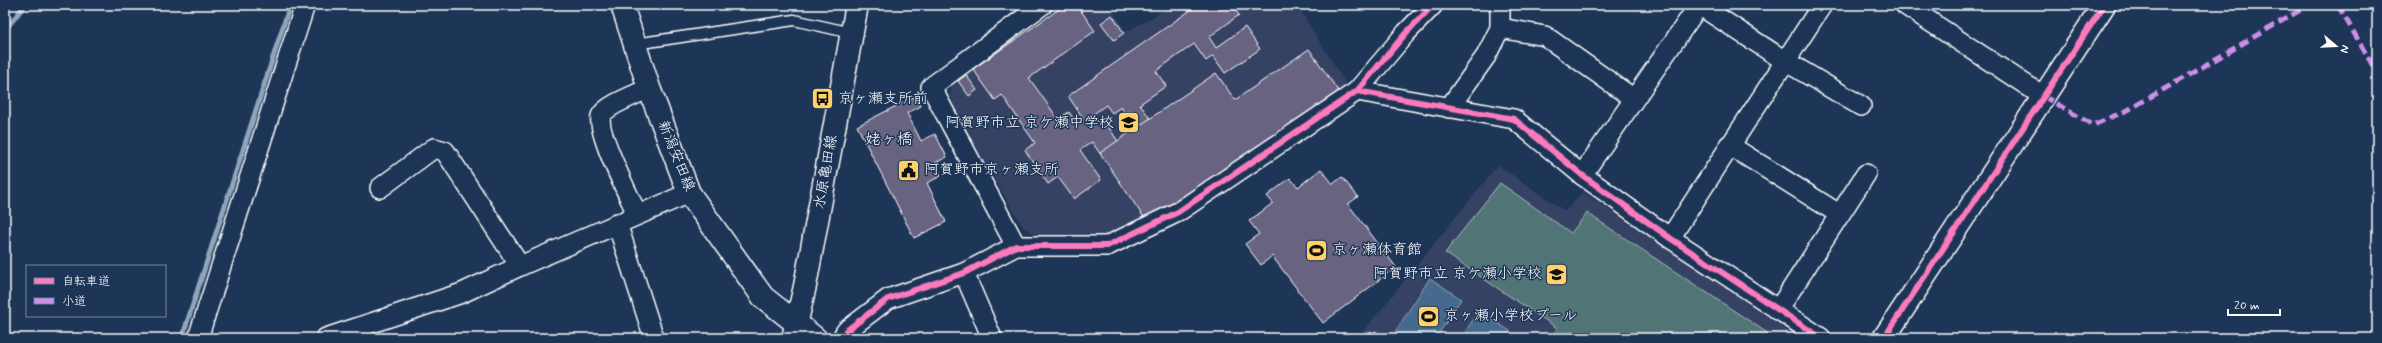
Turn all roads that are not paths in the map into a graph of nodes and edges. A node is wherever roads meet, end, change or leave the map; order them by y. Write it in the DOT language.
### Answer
graph roads {
  1 [pos="305,5"];
  2 [pos="622,5"];
  3 [pos="857,5"];
  4 [pos="1042,5"];
  5 [pos="1433,5"];
  6 [pos="1500,5"];
  7 [pos="1699,5"];
  8 [pos="1822,5"];
  9 [pos="1905,5"];
  10 [pos="2104,5"];
  11 [pos="1500,28"];
  12 [pos="852,33"];
  13 [pos="635,44"];
  14 [pos="1785,61"];
  15 [pos="649,88"];
  16 [pos="1357,91"];
  17 [pos="2043,96"];
  18 [pos="1634,99"];
  19 [pos="1861,106"];
  20 [pos="1449,108"];
  21 [pos="1729,145"];
  22 [pos="1866,174"];
  23 [pos="1582,175"];
  24 [pos="380,188"];
  25 [pos="689,193"];
  26 [pos="637,214"];
  27 [pos="1839,214"];
  28 [pos="617,223"];
  29 [pos="1670,238"];
  30 [pos="1016,246"];
  31 [pos="520,266"];
  32 [pos="964,273"];
  33 [pos="1778,310"];
  34 [pos="794,331"];
  35 [pos="198,338"];
  36 [pos="326,338"];
  37 [pos="654,338"];
  38 [pos="815,338"];
  39 [pos="842,338"];
  40 [pos="992,338"];
  41 [pos="1821,338"];
  42 [pos="1884,338"];
  1 -- 35 [label="street"];
  2 -- 13 [label="main road, 新潟安田線"];
  3 -- 12 [label="main road, 水原亀田線"];
  4 -- 30 [label="street"];
  5 -- 16 [label="street"];
  6 -- 11 [label="street"];
  7 -- 14 [label="street"];
  7 -- 18 [label="street"];
  8 -- 14 [label="street"];
  9 -- 17 [label="street"];
  10 -- 17 [label="main road"];
  11 -- 18 [label="street"];
  11 -- 20 [label="street"];
  12 -- 13 [label="lane"];
  12 -- 34 [label="main road, 水原亀田線"];
  13 -- 15 [label="main road, 新潟安田線"];
  14 -- 19 [label="street"];
  14 -- 21 [label="street"];
  15 -- 25 [label="main road, 新潟安田線"];
  15 -- 26 [label="street"];
  16 -- 20 [label="street"];
  16 -- 30 [label="street"];
  17 -- 42 [label="main road"];
  18 -- 23 [label="street"];
  20 -- 23 [label="street"];
  21 -- 27 [label="street"];
  21 -- 29 [label="street"];
  22 -- 27 [label="street"];
  23 -- 29 [label="street"];
  24 -- 31 [label="street"];
  25 -- 26 [label="street"];
  25 -- 34 [label="main road, 新潟安田線"];
  26 -- 28 [label="street"];
  27 -- 33 [label="street"];
  28 -- 31 [label="street"];
  28 -- 37 [label="street"];
  29 -- 33 [label="street"];
  30 -- 32 [label="street"];
  31 -- 36 [label="street"];
  32 -- 39 [label="street"];
  32 -- 40 [label="street"];
  33 -- 41 [label="street"];
  34 -- 38 [label="main road, 新潟安田線"];
}
